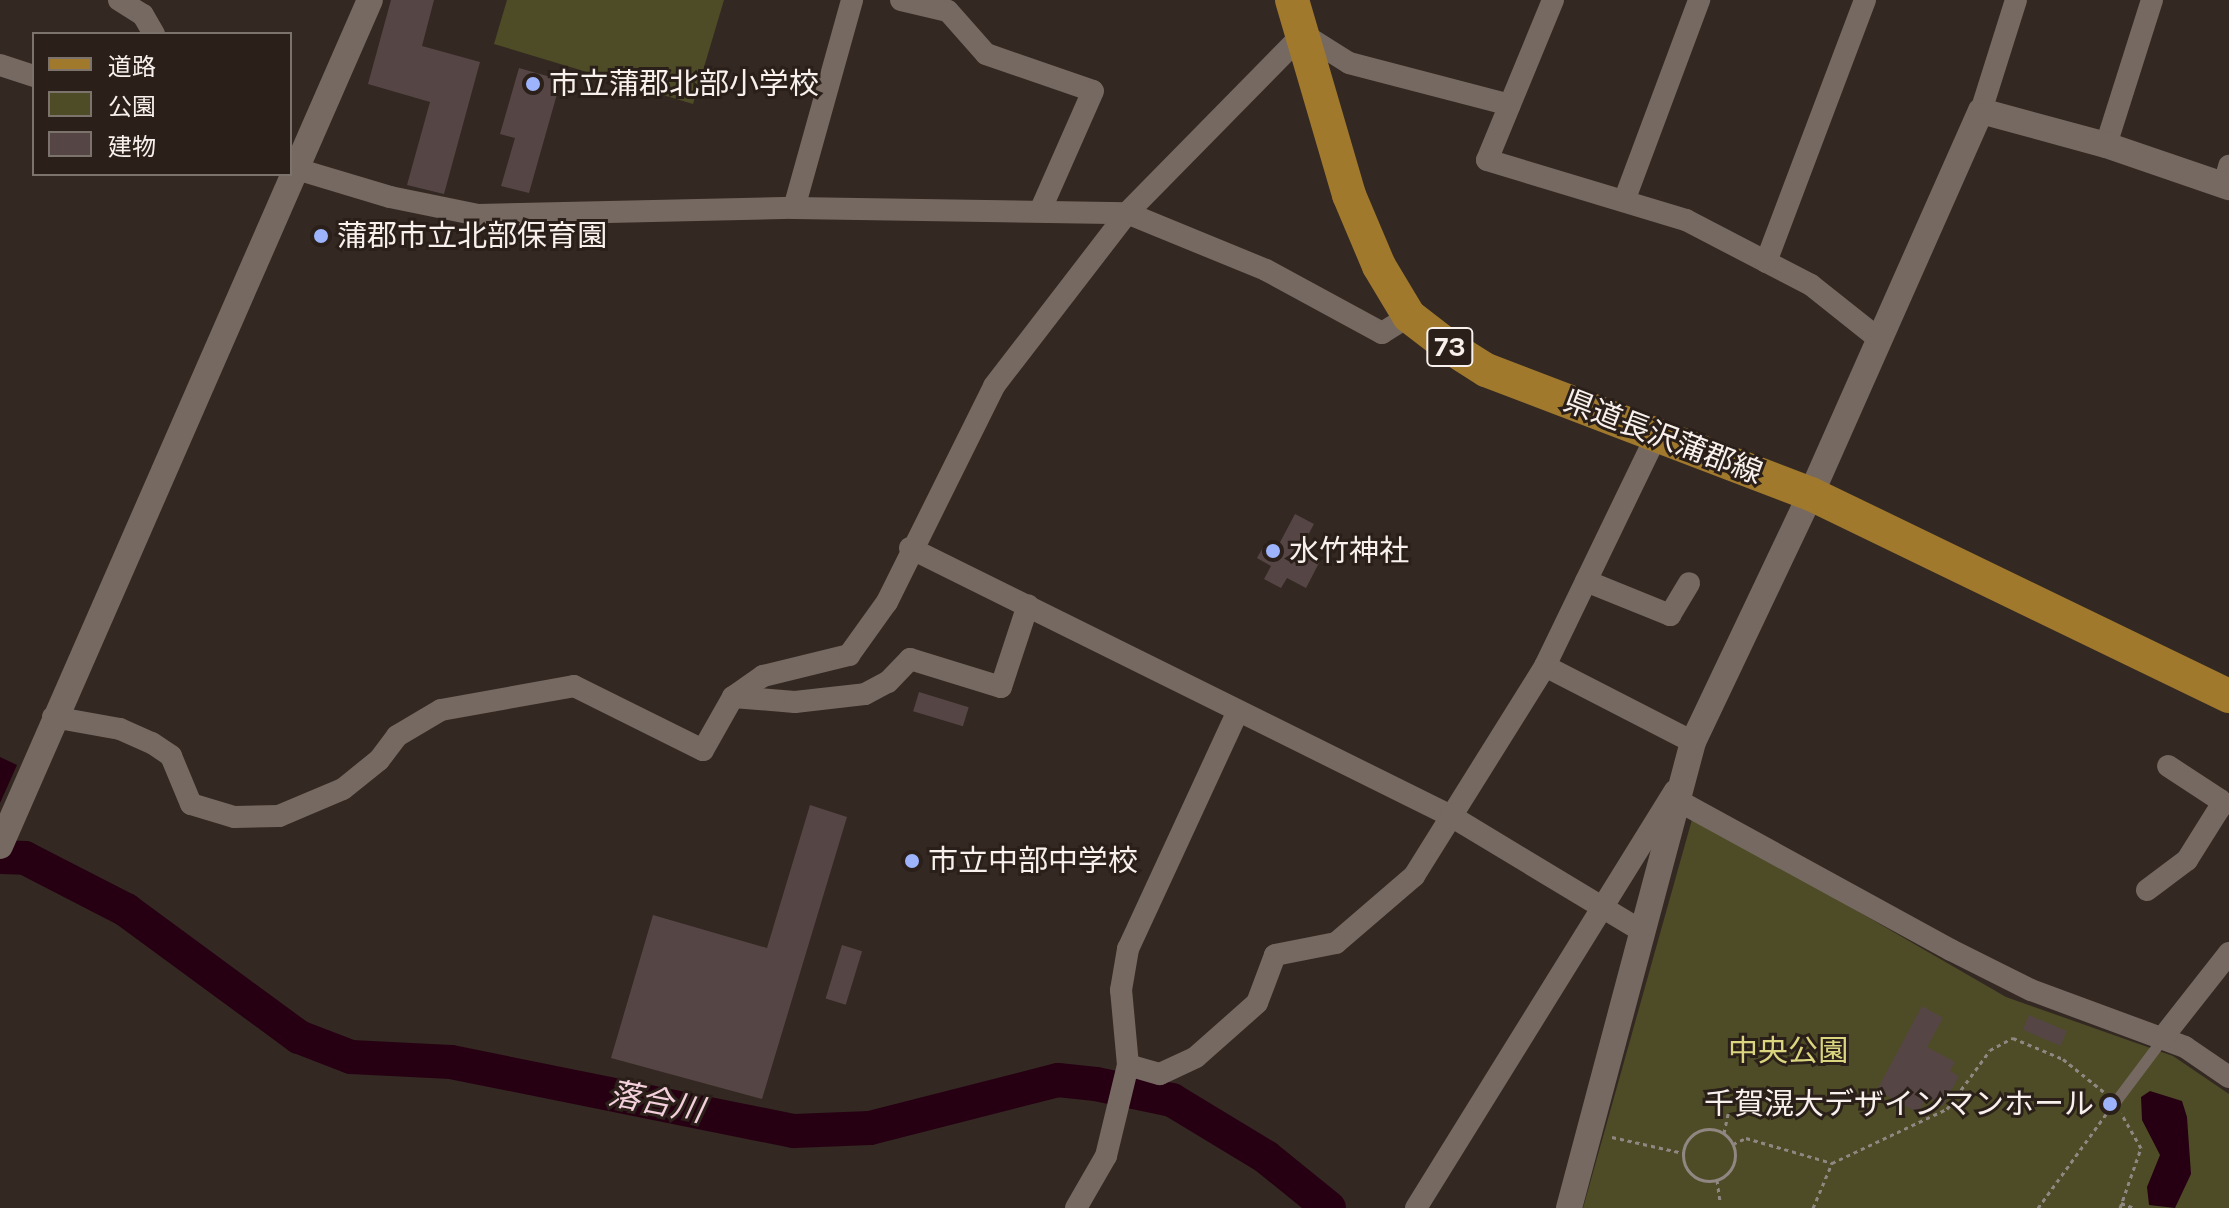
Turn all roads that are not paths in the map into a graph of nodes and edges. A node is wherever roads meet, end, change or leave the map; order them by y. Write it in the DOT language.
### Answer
graph roads {
  1 [pos="119,0"];
  2 [pos="370,0"];
  3 [pos="852,0"];
  4 [pos="901,0"];
  5 [pos="1292,0"];
  6 [pos="1553,0"];
  7 [pos="1699,0"];
  8 [pos="1865,0"];
  9 [pos="2016,0"];
  10 [pos="2152,0"];
  11 [pos="153,32"];
  12 [pos="1303,34"];
  13 [pos="0,65"];
  14 [pos="32,75"];
  15 [pos="1510,105"];
  16 [pos="1981,111"];
  17 [pos="2106,145"];
  18 [pos="292,168"];
  19 [pos="289,176"];
  20 [pos="2227,179"];
  21 [pos="1624,201"];
  22 [pos="794,208"];
  23 [pos="1040,211"];
  24 [pos="1127,213"];
  25 [pos="1766,262"];
  26 [pos="1409,316"];
  27 [pos="1879,339"];
  28 [pos="1657,434"];
  29 [pos="1811,494"];
  30 [pos="910,548"];
  31 [pos="1586,581"];
  32 [pos="1689,583"];
  33 [pos="1028,605"];
  34 [pos="1545,666"];
  35 [pos="2229,696"];
  36 [pos="733,697"];
  37 [pos="1238,711"];
  38 [pos="53,717"];
  39 [pos="1693,742"];
  40 [pos="2168,766"];
  41 [pos="1680,789"];
  42 [pos="2224,812"];
  43 [pos="1451,816"];
  44 [pos="2,840"];
  45 [pos="2147,890"];
  46 [pos="1604,910"];
  47 [pos="1642,931"];
  48 [pos="2229,953"];
  49 [pos="2163,1037"];
  50 [pos="1128,1068"];
  51 [pos="2229,1077"];
  52 [pos="2115,1102"];
  53 [pos="1076,1208"];
  54 [pos="1416,1208"];
  55 [pos="1569,1208"];
  1 -- 11 [label="street"];
  2 -- 18 [label="street"];
  3 -- 22 [label="street"];
  4 -- 23 [label="street"];
  5 -- 12 [label="main road, 県道長沢蒲郡線 / 73"];
  6 -- 15 [label="street"];
  7 -- 21 [label="street"];
  8 -- 25 [label="street"];
  9 -- 16 [label="street"];
  10 -- 17 [label="street"];
  12 -- 15 [label="street"];
  12 -- 24 [label="street"];
  12 -- 26 [label="main road, 県道長沢蒲郡線 / 73"];
  13 -- 14 [label="street"];
  15 -- 21 [label="street"];
  16 -- 17 [label="street"];
  16 -- 27 [label="street"];
  17 -- 20 [label="street"];
  18 -- 22 [label="street"];
  19 -- 38 [label="street"];
  21 -- 25 [label="street"];
  22 -- 23 [label="street"];
  23 -- 24 [label="street"];
  24 -- 26 [label="street"];
  24 -- 30 [label="street"];
  25 -- 27 [label="street"];
  26 -- 28 [label="main road, 県道長沢蒲郡線 / 73"];
  27 -- 29 [label="street"];
  28 -- 29 [label="main road, 県道長沢蒲郡線 / 73"];
  28 -- 31 [label="street"];
  29 -- 35 [label="main road, 県道長沢蒲郡線 / 73"];
  29 -- 39 [label="street"];
  30 -- 33 [label="street"];
  30 -- 36 [label="street"];
  31 -- 32 [label="street"];
  31 -- 34 [label="street"];
  33 -- 36 [label="street"];
  33 -- 37 [label="street"];
  34 -- 39 [label="street"];
  34 -- 43 [label="street"];
  36 -- 38 [label="street"];
  37 -- 43 [label="street"];
  37 -- 50 [label="street"];
  38 -- 44 [label="street"];
  39 -- 41 [label="street"];
  40 -- 42 [label="street"];
  41 -- 46 [label="street"];
  41 -- 47 [label="street"];
  41 -- 49 [label="street"];
  42 -- 45 [label="street"];
  43 -- 46 [label="street"];
  43 -- 50 [label="street"];
  46 -- 47 [label="street"];
  46 -- 54 [label="street"];
  47 -- 55 [label="street"];
  48 -- 49 [label="street"];
  49 -- 51 [label="street"];
  49 -- 52 [label="lane"];
  50 -- 53 [label="street"];
}
